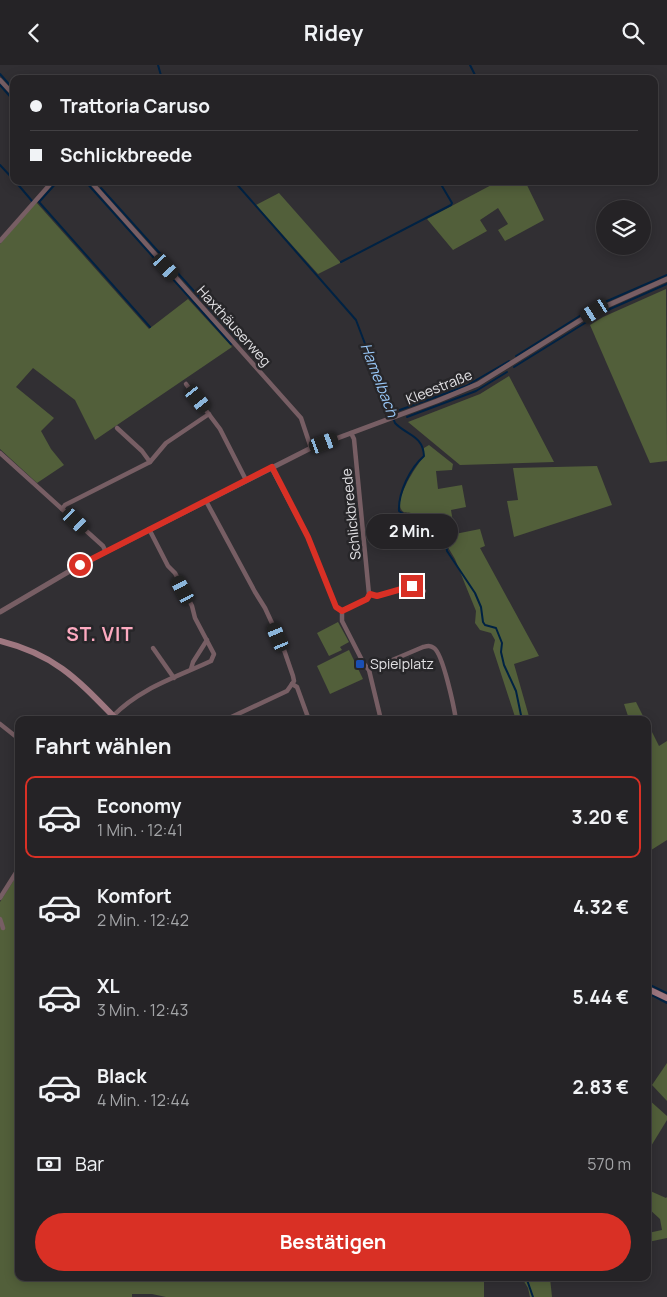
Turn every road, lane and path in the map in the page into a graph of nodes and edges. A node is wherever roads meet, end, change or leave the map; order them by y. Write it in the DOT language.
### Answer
graph roads {
  1 [pos="0,80"];
  2 [pos="10,91"];
  3 [pos="49,185"];
  4 [pos="94,185"];
  5 [pos="0,241"];
  6 [pos="667,279"];
  7 [pos="186,384"];
  8 [pos="209,414"];
  9 [pos="118,429"];
  10 [pos="351,433"];
  11 [pos="311,448"];
  12 [pos="0,453"];
  13 [pos="5,457"];
  14 [pos="0,461"];
  15 [pos="150,462"];
  16 [pos="272,467"];
  17 [pos="246,480"];
  18 [pos="206,501"];
  19 [pos="62,509"];
  20 [pos="149,529"];
  21 [pos="106,551"];
  22 [pos="424,591"];
  23 [pos="370,594"];
  24 [pos="1,610"];
  25 [pos="342,611"];
  26 [pos="207,640"];
  27 [pos="0,641"];
  28 [pos="153,648"];
  29 [pos="191,669"];
  30 [pos="369,670"];
  31 [pos="174,678"];
  32 [pos="292,684"];
  33 [pos="113,716"];
  34 [pos="116,716"];
  35 [pos="234,716"];
  36 [pos="308,716"];
  37 [pos="380,716"];
  38 [pos="455,716"];
  39 [pos="0,724"];
  40 [pos="15,736"];
  41 [pos="15,874"];
  42 [pos="0,898"];
  43 [pos="0,919"];
  44 [pos="3,928"];
  45 [pos="651,991"];
  46 [pos="667,999"];
  1 -- 2 [label="street"];
  3 -- 5 [label="street"];
  4 -- 11 [label="street, Haxthäuserweg"];
  6 -- 10 [label="street, Kleestraße"];
  7 -- 8 [label="street"];
  8 -- 15 [label="street"];
  8 -- 17 [label="street"];
  9 -- 15 [label="street"];
  10 -- 11 [label="street, Kleestraße"];
  10 -- 23 [label="street, Schlickbreede"];
  11 -- 16 [label="street, Kleestraße"];
  12 -- 13 [label="street"];
  13 -- 14 [label="street"];
  13 -- 19 [label="street"];
  15 -- 19 [label="street"];
  16 -- 17 [label="street, Kleestraße"];
  16 -- 25 [label="street"];
  17 -- 18 [label="street, Kleestraße"];
  18 -- 20 [label="street, Kleestraße"];
  18 -- 32 [label="street"];
  19 -- 21 [label="street"];
  20 -- 21 [label="street, Kleestraße"];
  20 -- 26 [label="street"];
  21 -- 24 [label="street, Kleestraße"];
  22 -- 23 [label="street"];
  23 -- 25 [label="street"];
  25 -- 30 [label="street"];
  26 -- 29 [label="street"];
  26 -- 29 [label="street"];
  27 -- 33 [label="main road"];
  28 -- 31 [label="street"];
  29 -- 31 [label="street"];
  30 -- 37 [label="street"];
  30 -- 38 [label="street"];
  31 -- 34 [label="street"];
  32 -- 35 [label="street"];
  32 -- 36 [label="street"];
  39 -- 40 [label="street"];
  41 -- 42 [label="street"];
  43 -- 44 [label="street"];
  45 -- 46 [label="main road"];
}
